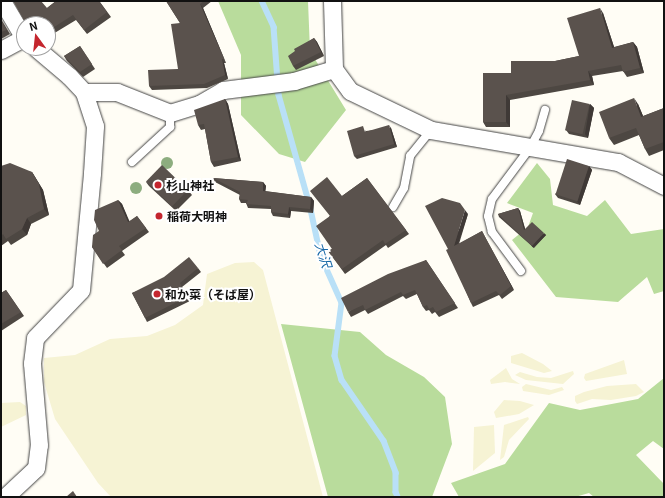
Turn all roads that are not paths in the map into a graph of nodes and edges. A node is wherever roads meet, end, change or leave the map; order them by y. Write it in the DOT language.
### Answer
graph roads {
  1 [pos="2,1"];
  2 [pos="332,1"];
  3 [pos="16,25"];
  4 [pos="16,42"];
  5 [pos="1,50"];
  6 [pos="45,56"];
  7 [pos="334,69"];
  8 [pos="84,92"];
  9 [pos="545,110"];
  10 [pos="170,113"];
  11 [pos="431,130"];
  12 [pos="530,148"];
  13 [pos="132,162"];
  14 [pos="664,186"];
  15 [pos="393,207"];
  16 [pos="521,271"];
  17 [pos="5,497"];
  1 -- 3 [label="street"];
  2 -- 7 [label="street"];
  4 -- 5 [label="street"];
  6 -- 8 [label="street"];
  7 -- 10 [label="street"];
  7 -- 11 [label="street"];
  8 -- 10 [label="street"];
  8 -- 17 [label="street"];
  9 -- 12 [label="lane"];
  10 -- 13 [label="lane"];
  11 -- 12 [label="street"];
  11 -- 15 [label="lane"];
  12 -- 14 [label="street"];
  12 -- 16 [label="lane"];
}
